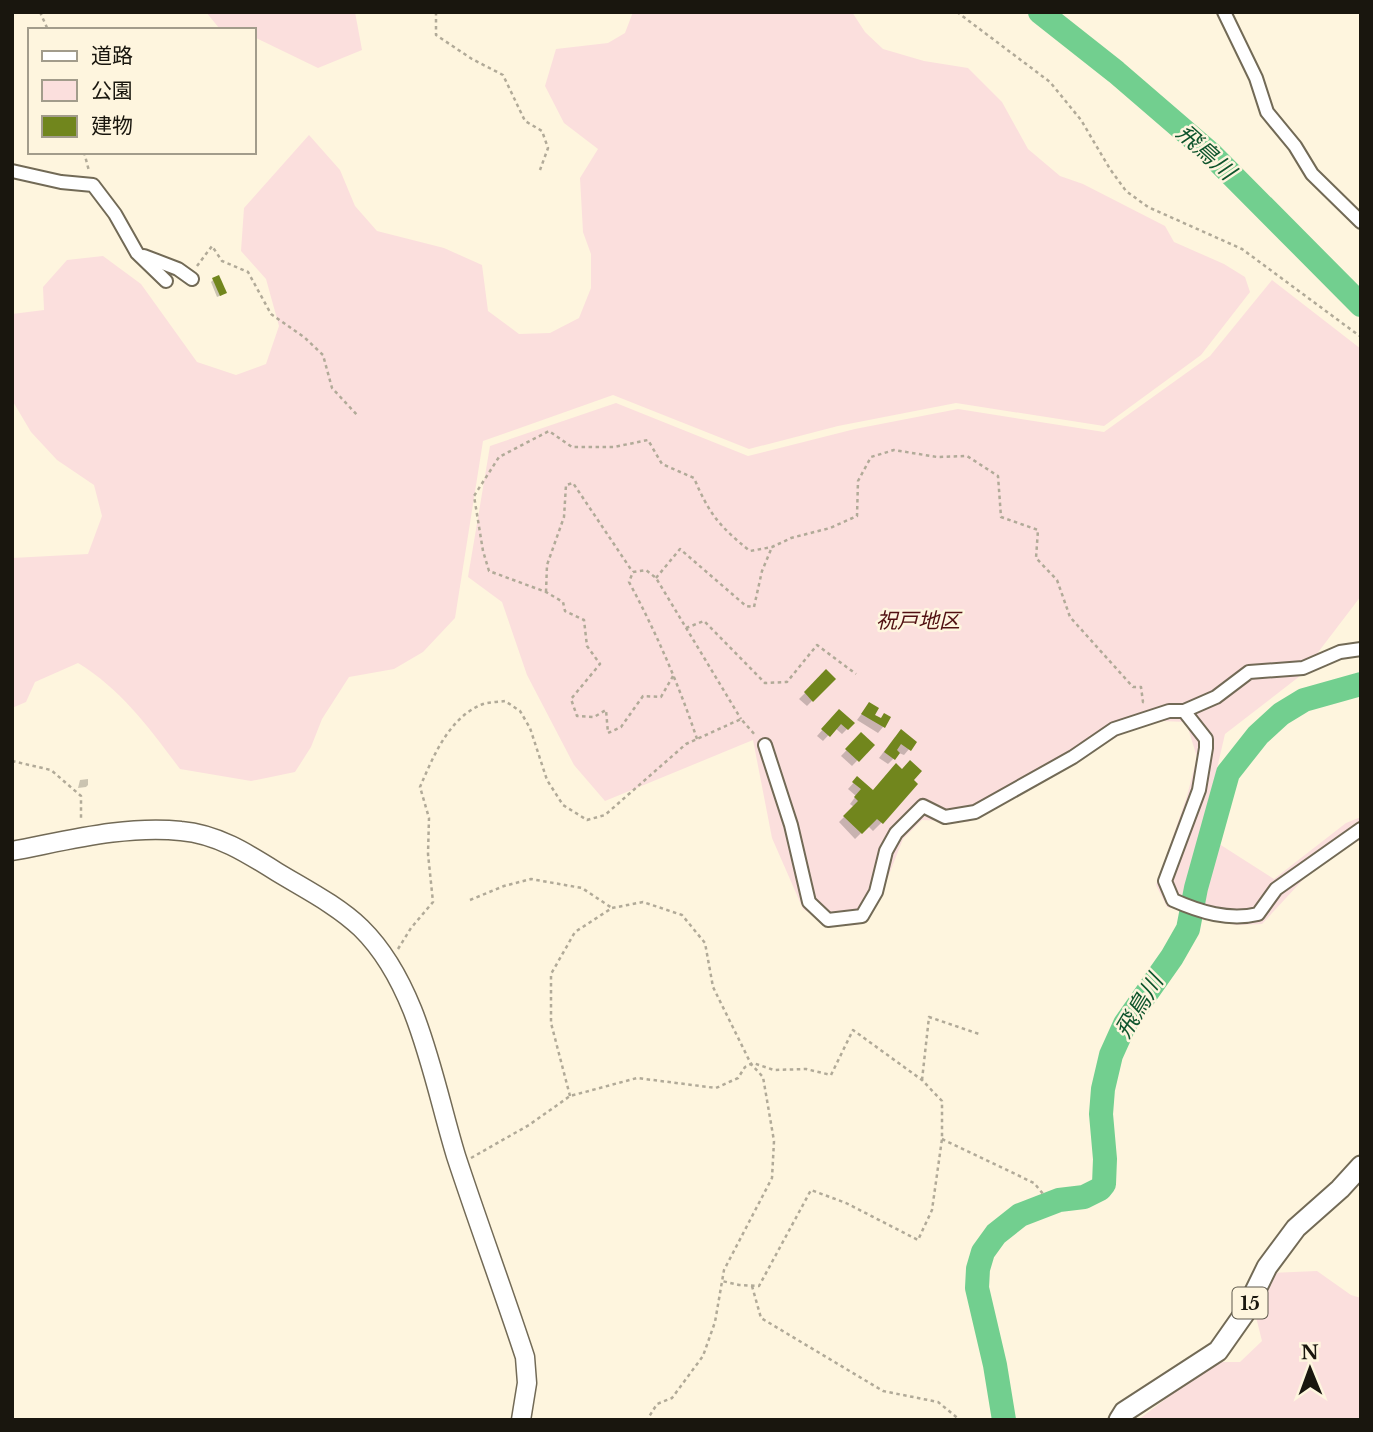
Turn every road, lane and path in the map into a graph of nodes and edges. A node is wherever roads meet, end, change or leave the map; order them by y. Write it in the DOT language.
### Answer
graph roads {
  1 [pos="40,12"];
  2 [pos="436,12"];
  3 [pos="957,12"];
  4 [pos="1224,12"];
  5 [pos="47,28"];
  6 [pos="85,154"];
  7 [pos="540,170"];
  8 [pos="12,171"];
  9 [pos="93,185"];
  10 [pos="1361,222"];
  11 [pos="137,253"];
  12 [pos="191,278"];
  13 [pos="166,281"];
  14 [pos="1361,337"];
  15 [pos="358,416"];
  16 [pos="772,547"];
  17 [pos="633,572"];
  18 [pos="656,578"];
  19 [pos="546,592"];
  20 [pos="686,628"];
  21 [pos="1361,649"];
  22 [pos="856,674"];
  23 [pos="673,676"];
  24 [pos="1169,710"];
  25 [pos="1184,711"];
  26 [pos="741,719"];
  27 [pos="697,739"];
  28 [pos="765,745"];
  29 [pos="12,761"];
  30 [pos="1361,829"];
  31 [pos="82,838"];
  32 [pos="12,851"];
  33 [pos="470,900"];
  34 [pos="612,908"];
  35 [pos="388,964"];
  36 [pos="979,1034"];
  37 [pos="751,1064"];
  38 [pos="922,1080"];
  39 [pos="569,1096"];
  40 [pos="942,1139"];
  41 [pos="459,1164"];
  42 [pos="1361,1166"];
  43 [pos="1044,1195"];
  44 [pos="722,1281"];
  45 [pos="752,1286"];
  46 [pos="521,1420"];
  47 [pos="647,1420"];
  48 [pos="960,1420"];
  49 [pos="1119,1420"];
  1 -- 5 [label="path"];
  2 -- 7 [label="path"];
  3 -- 14 [label="path"];
  4 -- 10 [label="street"];
  6 -- 9 [label="path"];
  8 -- 9 [label="street"];
  9 -- 11 [label="street"];
  11 -- 12 [label="street"];
  11 -- 13 [label="street"];
  12 -- 15 [label="path"];
  16 -- 18 [label="path"];
  16 -- 19 [label="path"];
  16 -- 24 [label="path"];
  17 -- 18 [label="path"];
  17 -- 19 [label="path"];
  17 -- 23 [label="path"];
  18 -- 20 [label="path"];
  19 -- 23 [label="path"];
  20 -- 22 [label="path"];
  20 -- 26 [label="path"];
  21 -- 25 [label="street"];
  23 -- 27 [label="path"];
  24 -- 25 [label="street"];
  24 -- 28 [label="street"];
  25 -- 30 [label="street"];
  26 -- 27 [label="path"];
  26 -- 28 [label="path"];
  27 -- 35 [label="path"];
  29 -- 31 [label="path"];
  31 -- 32 [label="street"];
  31 -- 35 [label="street"];
  33 -- 34 [label="path"];
  34 -- 37 [label="path"];
  34 -- 39 [label="path"];
  35 -- 41 [label="street"];
  36 -- 38 [label="path"];
  37 -- 38 [label="path"];
  37 -- 39 [label="path"];
  37 -- 44 [label="path"];
  38 -- 40 [label="path"];
  39 -- 41 [label="path"];
  40 -- 43 [label="path"];
  40 -- 45 [label="path"];
  41 -- 46 [label="street"];
  42 -- 49 [label="main road, 15"];
  44 -- 45 [label="path"];
  44 -- 47 [label="path"];
  45 -- 48 [label="path"];
}
